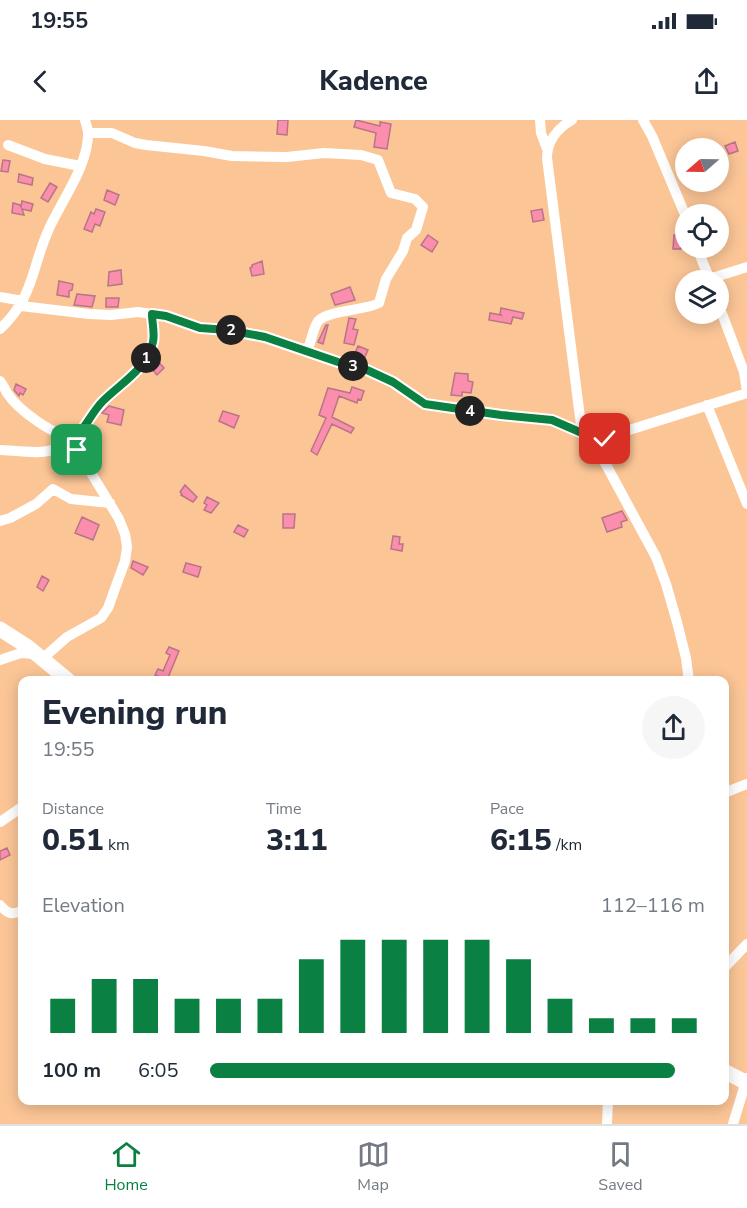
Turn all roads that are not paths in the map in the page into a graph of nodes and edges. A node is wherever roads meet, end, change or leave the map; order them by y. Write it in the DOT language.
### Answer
graph roads {
  1 [pos="85,120"];
  2 [pos="540,120"];
  3 [pos="572,120"];
  4 [pos="643,120"];
  5 [pos="88,133"];
  6 [pos="8,145"];
  7 [pos="547,149"];
  8 [pos="80,166"];
  9 [pos="681,204"];
  10 [pos="747,267"];
  11 [pos="729,273"];
  12 [pos="0,297"];
  13 [pos="22,303"];
  14 [pos="152,314"];
  15 [pos="726,324"];
  16 [pos="0,329"];
  17 [pos="302,350"];
  18 [pos="0,381"];
  19 [pos="747,392"];
  20 [pos="707,405"];
  21 [pos="582,433"];
  22 [pos="65,436"];
  23 [pos="591,442"];
  24 [pos="0,450"];
  25 [pos="110,503"];
  26 [pos="747,504"];
  27 [pos="0,521"];
  28 [pos="0,629"];
  29 [pos="39,657"];
  30 [pos="0,660"];
  31 [pos="63,676"];
  32 [pos="688,676"];
  33 [pos="747,784"];
  34 [pos="729,792"];
  35 [pos="18,810"];
  36 [pos="0,822"];
  37 [pos="0,905"];
  38 [pos="18,913"];
  39 [pos="747,944"];
  40 [pos="729,963"];
  41 [pos="729,1073"];
  42 [pos="746,1081"];
  43 [pos="608,1105"];
  44 [pos="607,1124"];
  45 [pos="733,1124"];
  1 -- 5 [label="street"];
  2 -- 7 [label="street"];
  3 -- 7 [label="street"];
  4 -- 9 [label="street"];
  5 -- 8 [label="street"];
  5 -- 17 [label="street"];
  6 -- 8 [label="street"];
  7 -- 21 [label="street"];
  8 -- 13 [label="street"];
  10 -- 11 [label="street"];
  12 -- 13 [label="street"];
  13 -- 14 [label="street"];
  13 -- 16 [label="street"];
  14 -- 17 [label="street"];
  14 -- 22 [label="street"];
  15 -- 19 [label="street"];
  17 -- 21 [label="street"];
  18 -- 22 [label="street"];
  19 -- 20 [label="street"];
  20 -- 23 [label="street"];
  20 -- 26 [label="street"];
  21 -- 23 [label="street"];
  22 -- 24 [label="street"];
  22 -- 25 [label="street"];
  23 -- 32 [label="street"];
  25 -- 27 [label="street"];
  25 -- 29 [label="street"];
  28 -- 29 [label="street"];
  29 -- 30 [label="street"];
  29 -- 31 [label="street"];
  33 -- 34 [label="street"];
  35 -- 36 [label="street"];
  37 -- 38 [label="street"];
  39 -- 40 [label="street"];
  41 -- 42 [label="street"];
  42 -- 45 [label="street"];
  43 -- 44 [label="street"];
}
